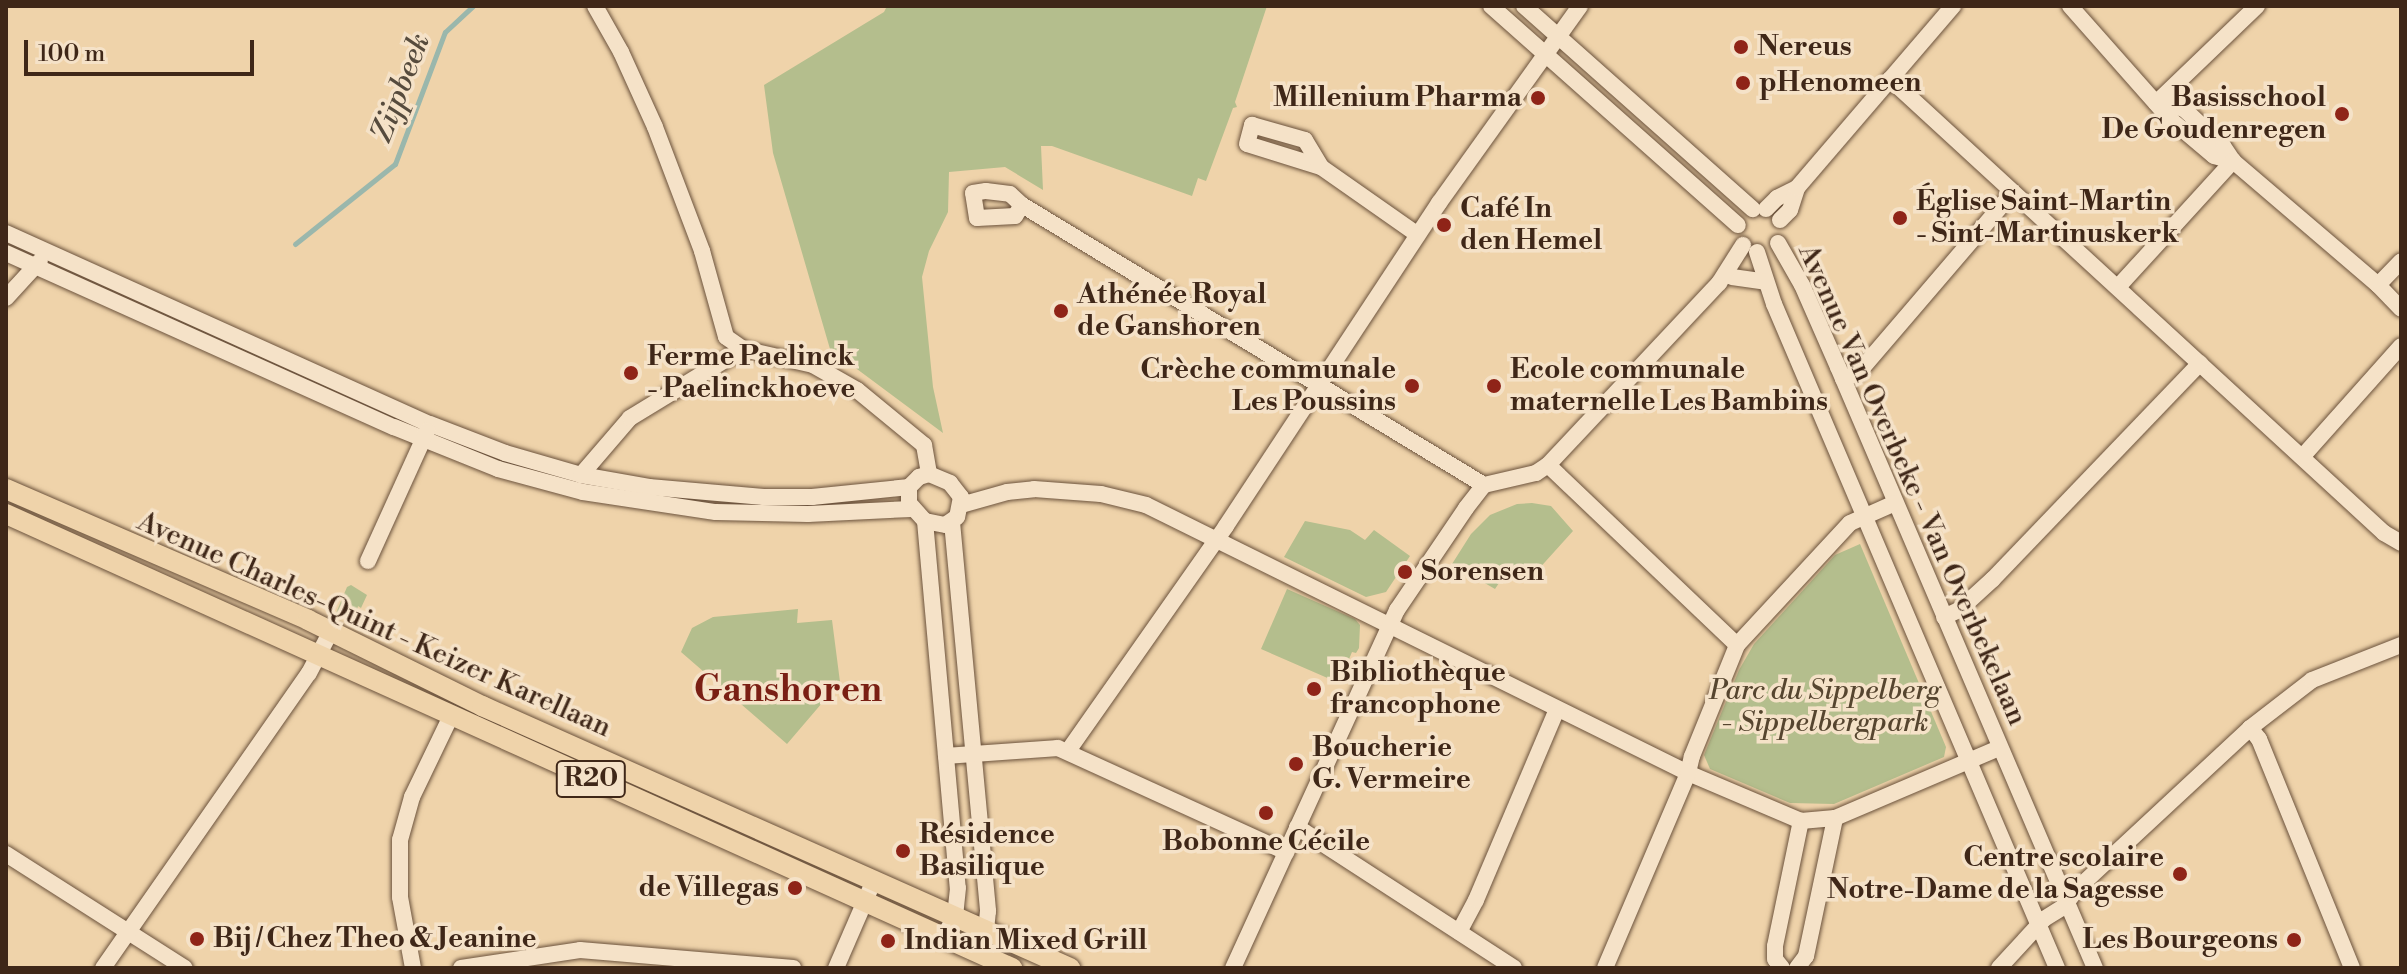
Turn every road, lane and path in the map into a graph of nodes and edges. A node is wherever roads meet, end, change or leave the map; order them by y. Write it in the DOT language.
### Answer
graph roads {
  1 [pos="595,6"];
  2 [pos="1491,6"];
  3 [pos="1524,6"];
  4 [pos="1580,6"];
  5 [pos="1953,6"];
  6 [pos="2070,6"];
  7 [pos="2257,6"];
  8 [pos="1558,35"];
  9 [pos="1544,54"];
  10 [pos="1890,79"];
  11 [pos="2156,103"];
  12 [pos="2233,161"];
  13 [pos="1321,167"];
  14 [pos="1797,188"];
  15 [pos="2013,192"];
  16 [pos="1022,205"];
  17 [pos="1760,209"];
  18 [pos="1780,220"];
  19 [pos="1738,225"];
  20 [pos="6,233"];
  21 [pos="1418,235"];
  22 [pos="1778,243"];
  23 [pos="1750,248"];
  24 [pos="44,249"];
  25 [pos="6,253"];
  26 [pos="2401,261"];
  27 [pos="37,267"];
  28 [pos="1726,280"];
  29 [pos="1766,282"];
  30 [pos="2378,285"];
  31 [pos="2118,287"];
  32 [pos="6,298"];
  33 [pos="2401,309"];
  34 [pos="2401,346"];
  35 [pos="743,349"];
  36 [pos="2200,363"];
  37 [pos="1843,379"];
  38 [pos="1320,384"];
  39 [pos="427,432"];
  40 [pos="2303,456"];
  41 [pos="1548,465"];
  42 [pos="929,474"];
  43 [pos="581,475"];
  44 [pos="1484,485"];
  45 [pos="909,487"];
  46 [pos="6,489"];
  47 [pos="1895,503"];
  48 [pos="961,505"];
  49 [pos="912,509"];
  50 [pos="6,514"];
  51 [pos="1865,516"];
  52 [pos="925,521"];
  53 [pos="952,522"];
  54 [pos="1216,537"];
  55 [pos="2401,543"];
  56 [pos="368,561"];
  57 [pos="1944,617"];
  58 [pos="1391,625"];
  59 [pos="331,631"];
  60 [pos="1737,645"];
  61 [pos="2401,645"];
  62 [pos="319,655"];
  63 [pos="1557,709"];
  64 [pos="451,716"];
  65 [pos="2250,728"];
  66 [pos="1999,748"];
  67 [pos="1068,751"];
  68 [pos="974,754"];
  69 [pos="946,756"];
  70 [pos="1970,760"];
  71 [pos="1688,773"];
  72 [pos="1835,818"];
  73 [pos="1801,821"];
  74 [pos="1297,827"];
  75 [pos="1286,852"];
  76 [pos="6,854"];
  77 [pos="874,880"];
  78 [pos="2066,901"];
  79 [pos="864,902"];
  80 [pos="955,916"];
  81 [pos="2039,927"];
  82 [pos="986,929"];
  83 [pos="129,932"];
  84 [pos="1459,932"];
  85 [pos="944,937"];
  86 [pos="975,951"];
  87 [pos="525,962"];
  88 [pos="773,967"];
  89 [pos="103,968"];
  90 [pos="185,968"];
  91 [pos="413,968"];
  92 [pos="461,968"];
  93 [pos="793,968"];
  94 [pos="836,968"];
  95 [pos="1012,968"];
  96 [pos="1070,968"];
  97 [pos="1233,968"];
  98 [pos="1514,968"];
  99 [pos="1605,968"];
  100 [pos="1782,968"];
  101 [pos="1797,968"];
  102 [pos="1999,968"];
  103 [pos="2057,968"];
  104 [pos="2095,968"];
  105 [pos="2352,968"];
  1 -- 35 [label="street"];
  2 -- 9 [label="street"];
  3 -- 8 [label="street"];
  4 -- 8 [label="street"];
  5 -- 10 [label="street"];
  6 -- 11 [label="street"];
  7 -- 11 [label="street"];
  8 -- 9 [label="street"];
  8 -- 17 [label="street"];
  9 -- 19 [label="street"];
  9 -- 21 [label="street"];
  10 -- 14 [label="street"];
  10 -- 15 [label="street"];
  11 -- 12 [label="street"];
  12 -- 30 [label="street"];
  12 -- 31 [label="street"];
  13 -- 21 [label="street"];
  14 -- 17 [label="street"];
  14 -- 18 [label="street"];
  15 -- 31 [label="street"];
  15 -- 37 [label="street"];
  16 -- 38 [label="street"];
  17 -- 18 [label="street"];
  17 -- 19 [label="street"];
  18 -- 22 [label="street"];
  19 -- 23 [label="street"];
  20 -- 24 [label="street"];
  21 -- 38 [label="street"];
  22 -- 23 [label="street"];
  22 -- 37 [label="street, Avenue Van Overbeke - Van Overbekelaan"];
  23 -- 28 [label="street"];
  23 -- 29 [label="street, Avenue Van Overbeke - Van Overbekelaan"];
  24 -- 27 [label="street"];
  24 -- 39 [label="street"];
  25 -- 27 [label="street"];
  26 -- 30 [label="street"];
  27 -- 32 [label="street"];
  27 -- 39 [label="street"];
  28 -- 29 [label="street"];
  28 -- 41 [label="street"];
  29 -- 51 [label="street, Avenue Van Overbeke - Van Overbekelaan"];
  30 -- 33 [label="street"];
  31 -- 36 [label="street"];
  34 -- 40 [label="street"];
  35 -- 42 [label="street"];
  35 -- 43 [label="street"];
  36 -- 40 [label="street"];
  36 -- 57 [label="street"];
  37 -- 47 [label="street, Avenue Van Overbeke - Van Overbekelaan"];
  38 -- 44 [label="street"];
  38 -- 54 [label="street"];
  39 -- 43 [label="street"];
  39 -- 49 [label="street"];
  39 -- 56 [label="street"];
  40 -- 55 [label="street"];
  41 -- 44 [label="street"];
  41 -- 60 [label="street"];
  42 -- 45 [label="street"];
  42 -- 48 [label="street"];
  43 -- 45 [label="street"];
  44 -- 58 [label="street"];
  45 -- 49 [label="street"];
  46 -- 59 [label="main road, Avenue Charles-Quint - Keizer Karellaan / R20"];
  47 -- 51 [label="street"];
  47 -- 57 [label="street, Avenue Van Overbeke - Van Overbekelaan"];
  48 -- 53 [label="street"];
  48 -- 54 [label="street"];
  49 -- 52 [label="street"];
  50 -- 62 [label="main road, Avenue Charles-Quint - Keizer Karellaan / R20"];
  51 -- 60 [label="street"];
  51 -- 70 [label="street, Avenue Van Overbeke - Van Overbekelaan"];
  52 -- 53 [label="street"];
  52 -- 69 [label="street"];
  53 -- 68 [label="street"];
  54 -- 58 [label="street"];
  54 -- 67 [label="street"];
  57 -- 66 [label="street, Avenue Van Overbeke - Van Overbekelaan"];
  58 -- 63 [label="street"];
  58 -- 74 [label="street"];
  59 -- 62 [label="street"];
  59 -- 77 [label="main road, Avenue Charles-Quint - Keizer Karellaan / R20"];
  60 -- 71 [label="street"];
  61 -- 65 [label="street"];
  62 -- 64 [label="main road, Avenue Charles-Quint - Keizer Karellaan / R20"];
  62 -- 83 [label="street"];
  63 -- 71 [label="street"];
  63 -- 84 [label="street"];
  64 -- 79 [label="main road, Avenue Charles-Quint - Keizer Karellaan / R20"];
  64 -- 91 [label="street"];
  65 -- 78 [label="street"];
  65 -- 105 [label="street"];
  66 -- 70 [label="street, Avenue Van Overbeke - Van Overbekelaan"];
  66 -- 78 [label="street, Avenue Van Overbeke - Van Overbekelaan"];
  67 -- 68 [label="street"];
  67 -- 75 [label="street"];
  68 -- 69 [label="street"];
  68 -- 82 [label="street"];
  69 -- 80 [label="street"];
  70 -- 72 [label="street"];
  70 -- 81 [label="street, Avenue Van Overbeke - Van Overbekelaan"];
  71 -- 73 [label="street"];
  71 -- 99 [label="street"];
  72 -- 73 [label="street"];
  72 -- 101 [label="street"];
  73 -- 100 [label="street"];
  74 -- 75 [label="street"];
  74 -- 84 [label="street"];
  75 -- 97 [label="street"];
  76 -- 83 [label="street"];
  77 -- 79 [label="street"];
  77 -- 80 [label="main road, Avenue Charles-Quint - Keizer Karellaan / R20"];
  78 -- 81 [label="street"];
  78 -- 104 [label="street, Avenue Van Overbeke - Van Overbekelaan"];
  79 -- 85 [label="main road, Avenue Charles-Quint - Keizer Karellaan / R20"];
  79 -- 94 [label="street"];
  80 -- 82 [label="main road, Avenue Charles-Quint - Keizer Karellaan / R20"];
  80 -- 85 [label="street"];
  81 -- 102 [label="street"];
  81 -- 103 [label="street, Avenue Van Overbeke - Van Overbekelaan"];
  82 -- 86 [label="street"];
  82 -- 96 [label="main road, Avenue Charles-Quint - Keizer Karellaan / R20"];
  83 -- 89 [label="street"];
  83 -- 90 [label="street"];
  84 -- 98 [label="street"];
  85 -- 86 [label="main road, Avenue Charles-Quint - Keizer Karellaan / R20"];
  86 -- 95 [label="main road, Avenue Charles-Quint - Keizer Karellaan / R20"];
  87 -- 88 [label="street"];
  87 -- 92 [label="street"];
  88 -- 93 [label="street"];
}
